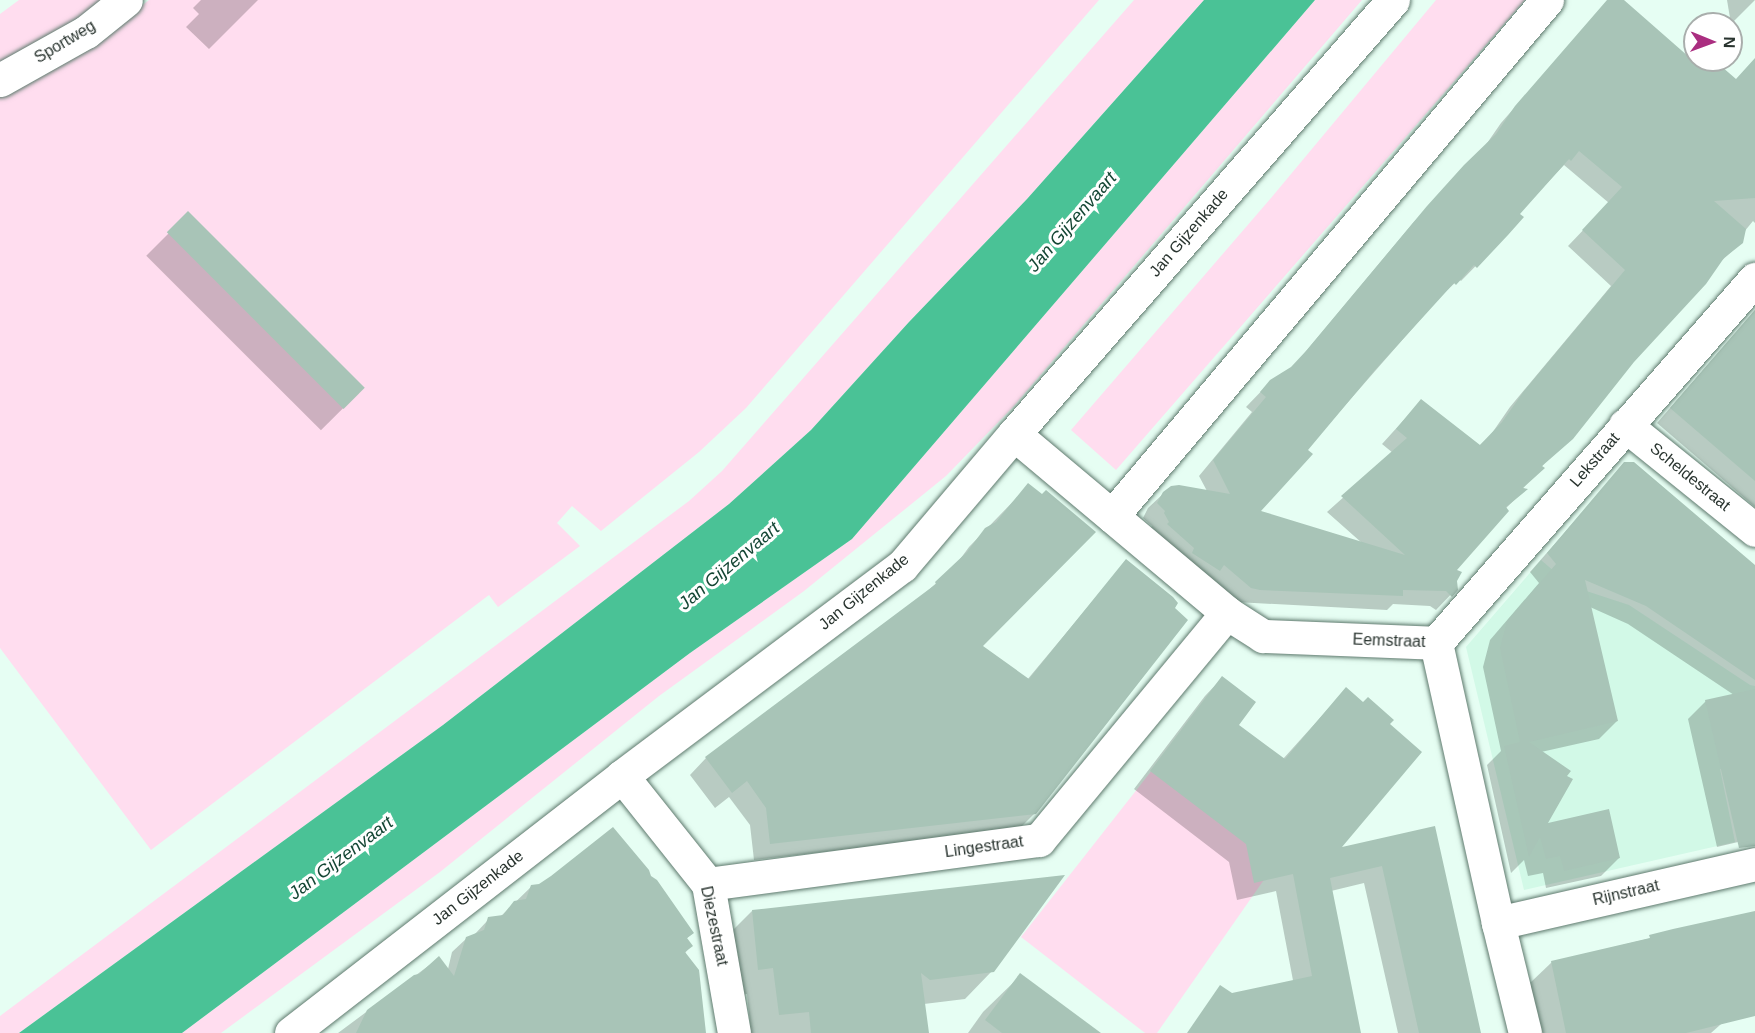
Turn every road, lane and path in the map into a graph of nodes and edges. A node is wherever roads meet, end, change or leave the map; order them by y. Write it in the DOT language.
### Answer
graph roads {
  1 [pos="126,0"];
  2 [pos="1393,0"];
  3 [pos="1547,0"];
  4 [pos="0,80"];
  5 [pos="1755,279"];
  6 [pos="1625,425"];
  7 [pos="1014,434"];
  8 [pos="1112,516"];
  9 [pos="1755,530"];
  10 [pos="1227,613"];
  11 [pos="1436,643"];
  12 [pos="622,776"];
  13 [pos="1755,864"];
  14 [pos="708,884"];
  15 [pos="1498,923"];
  16 [pos="297,1031"];
  17 [pos="734,1033"];
  18 [pos="1525,1033"];
  1 -- 4 [label="street, Sportweg"];
  2 -- 7 [label="street, Jan Gijzenkade"];
  3 -- 8 [label="street"];
  5 -- 6 [label="street, Lekstraat"];
  6 -- 9 [label="street, Scheldestraat"];
  6 -- 11 [label="street, Lekstraat"];
  7 -- 8 [label="street, Eemstraat"];
  7 -- 12 [label="street, Jan Gijzenkade"];
  8 -- 10 [label="street, Eemstraat"];
  10 -- 11 [label="street, Eemstraat"];
  10 -- 14 [label="street, Lingestraat"];
  11 -- 15 [label="street, Eemstraat"];
  12 -- 14 [label="street, Diezestraat"];
  12 -- 16 [label="street, Jan Gijzenkade"];
  13 -- 15 [label="street, Rijnstraat"];
  14 -- 17 [label="street, Diezestraat"];
  15 -- 18 [label="street, Eemstraat"];
}
